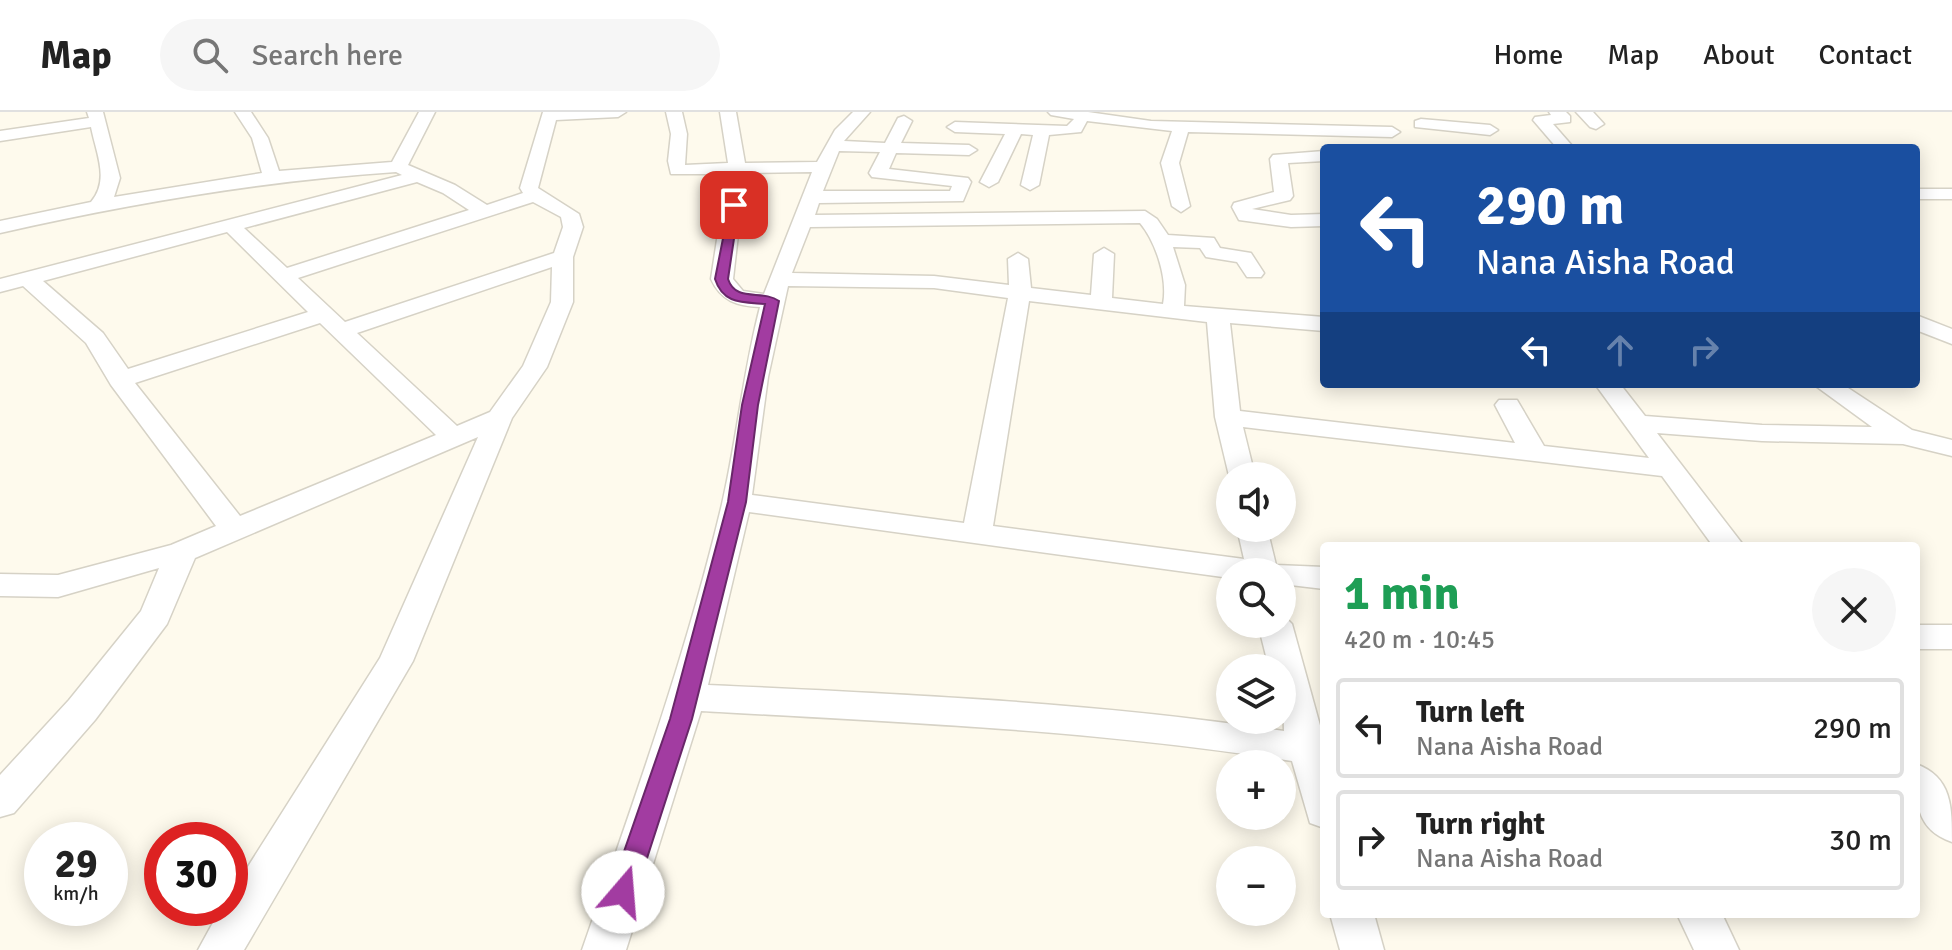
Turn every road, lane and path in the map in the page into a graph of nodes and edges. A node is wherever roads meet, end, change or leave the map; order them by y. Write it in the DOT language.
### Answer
graph roads {
  1 [pos="243,112"];
  2 [pos="427,112"];
  3 [pos="618,112"];
  4 [pos="674,112"];
  5 [pos="685,112"];
  6 [pos="862,112"];
  7 [pos="1056,112"];
  8 [pos="1271,112"];
  9 [pos="1557,112"];
  10 [pos="1584,112"];
  11 [pos="550,114"];
  12 [pos="96,116"];
  13 [pos="1534,116"];
  14 [pos="1082,117"];
  15 [pos="1415,118"];
  16 [pos="1447,118"];
  17 [pos="1153,119"];
  18 [pos="904,121"];
  19 [pos="1596,124"];
  20 [pos="1485,125"];
  21 [pos="719,126"];
  22 [pos="955,127"];
  23 [pos="1181,127"];
  24 [pos="1288,128"];
  25 [pos="1015,129"];
  26 [pos="1042,130"];
  27 [pos="1392,132"];
  28 [pos="0,136"];
  29 [pos="1443,140"];
  30 [pos="1384,144"];
  31 [pos="1562,144"];
  32 [pos="830,145"];
  33 [pos="969,150"];
  34 [pos="887,154"];
  35 [pos="1320,154"];
  36 [pos="1320,156"];
  37 [pos="398,167"];
  38 [pos="737,168"];
  39 [pos="419,176"];
  40 [pos="272,177"];
  41 [pos="989,182"];
  42 [pos="1030,185"];
  43 [pos="1920,194"];
  44 [pos="1952,194"];
  45 [pos="534,196"];
  46 [pos="98,205"];
  47 [pos="1181,206"];
  48 [pos="808,209"];
  49 [pos="483,211"];
  50 [pos="1320,220"];
  51 [pos="229,224"];
  52 [pos="0,227"];
  53 [pos="1161,241"];
  54 [pos="1104,254"];
  55 [pos="563,257"];
  56 [pos="1018,259"];
  57 [pos="1254,273"];
  58 [pos="283,276"];
  59 [pos="27,279"];
  60 [pos="0,286"];
  61 [pos="776,290"];
  62 [pos="1020,291"];
  63 [pos="1101,302"];
  64 [pos="1172,312"];
  65 [pos="1218,316"];
  66 [pos="332,323"];
  67 [pos="1320,324"];
  68 [pos="1920,324"];
  69 [pos="1952,337"];
  70 [pos="120,380"];
  71 [pos="1610,388"];
  72 [pos="1831,388"];
  73 [pos="1508,405"];
  74 [pos="1228,417"];
  75 [pos="499,418"];
  76 [pos="1635,423"];
  77 [pos="1952,429"];
  78 [pos="1900,434"];
  79 [pos="453,437"];
  80 [pos="1952,448"];
  81 [pos="1534,453"];
  82 [pos="1238,462"];
  83 [pos="1670,469"];
  84 [pos="737,502"];
  85 [pos="233,528"];
  86 [pos="977,534"];
  87 [pos="1726,542"];
  88 [pos="182,552"];
  89 [pos="1216,566"];
  90 [pos="1296,575"];
  91 [pos="1320,578"];
  92 [pos="0,585"];
  93 [pos="1920,637"];
  94 [pos="1952,637"];
  95 [pos="1279,638"];
  96 [pos="686,697"];
  97 [pos="1307,749"];
  98 [pos="1920,785"];
  99 [pos="1320,796"];
  100 [pos="0,801"];
  101 [pos="1952,825"];
  102 [pos="1353,918"];
  103 [pos="1701,918"];
  104 [pos="220,950"];
  105 [pos="604,950"];
  106 [pos="1362,950"];
  107 [pos="1717,950"];
  1 -- 40 [label="street"];
  2 -- 37 [label="street"];
  3 -- 11 [label="street"];
  4 -- 38 [label="street"];
  5 -- 21 [label="street"];
  6 -- 32 [label="street"];
  7 -- 14 [label="street"];
  8 -- 24 [label="street"];
  9 -- 13 [label="street"];
  10 -- 19 [label="street"];
  11 -- 45 [label="street"];
  12 -- 28 [label="street"];
  12 -- 46 [label="street"];
  13 -- 31 [label="street"];
  14 -- 17 [label="street"];
  14 -- 26 [label="street"];
  15 -- 20 [label="street"];
  15 -- 27 [label="street"];
  15 -- 29 [label="street"];
  16 -- 20 [label="street"];
  17 -- 23 [label="street"];
  18 -- 34 [label="street"];
  21 -- 38 [label="street"];
  22 -- 25 [label="street"];
  23 -- 24 [label="street"];
  23 -- 47 [label="street"];
  24 -- 27 [label="street"];
  24 -- 35 [label="street"];
  25 -- 26 [label="street"];
  25 -- 41 [label="street"];
  26 -- 42 [label="street"];
  27 -- 30 [label="street"];
  32 -- 34 [label="street"];
  32 -- 38 [label="street"];
  32 -- 48 [label="street"];
  33 -- 34 [label="street"];
  34 -- 48 [label="street"];
  36 -- 50 [label="street"];
  37 -- 39 [label="street"];
  37 -- 40 [label="street"];
  38 -- 61 [label="street"];
  39 -- 49 [label="street"];
  39 -- 51 [label="street"];
  40 -- 46 [label="street"];
  43 -- 44 [label="street"];
  45 -- 49 [label="street"];
  45 -- 55 [label="street"];
  46 -- 52 [label="street"];
  48 -- 53 [label="street"];
  48 -- 61 [label="street"];
  49 -- 58 [label="street"];
  51 -- 58 [label="street"];
  51 -- 59 [label="street"];
  53 -- 57 [label="street"];
  53 -- 64 [label="street"];
  54 -- 63 [label="street"];
  55 -- 66 [label="street"];
  55 -- 75 [label="street"];
  56 -- 62 [label="street"];
  58 -- 66 [label="street"];
  59 -- 60 [label="street"];
  59 -- 70 [label="street"];
  61 -- 62 [label="street"];
  61 -- 84 [label="street"];
  62 -- 63 [label="street"];
  62 -- 86 [label="street"];
  63 -- 64 [label="street"];
  64 -- 65 [label="street"];
  65 -- 67 [label="street"];
  65 -- 74 [label="street"];
  66 -- 70 [label="street"];
  66 -- 79 [label="street"];
  68 -- 69 [label="street"];
  70 -- 85 [label="street"];
  71 -- 76 [label="street"];
  72 -- 78 [label="street"];
  73 -- 81 [label="street"];
  74 -- 81 [label="street"];
  74 -- 82 [label="street"];
  75 -- 79 [label="street"];
  75 -- 104 [label="street"];
  76 -- 78 [label="street"];
  76 -- 83 [label="street"];
  77 -- 78 [label="street"];
  78 -- 80 [label="street"];
  79 -- 85 [label="street"];
  81 -- 83 [label="street"];
  83 -- 87 [label="street"];
  84 -- 86 [label="street"];
  84 -- 96 [label="street"];
  85 -- 88 [label="street"];
  86 -- 89 [label="street"];
  88 -- 92 [label="street"];
  88 -- 100 [label="street"];
  90 -- 91 [label="street"];
  93 -- 94 [label="street"];
  95 -- 97 [label="street"];
  96 -- 97 [label="street"];
  96 -- 105 [label="street"];
  97 -- 99 [label="street"];
  98 -- 101 [label="street"];
  102 -- 106 [label="street"];
  103 -- 107 [label="street"];
}
